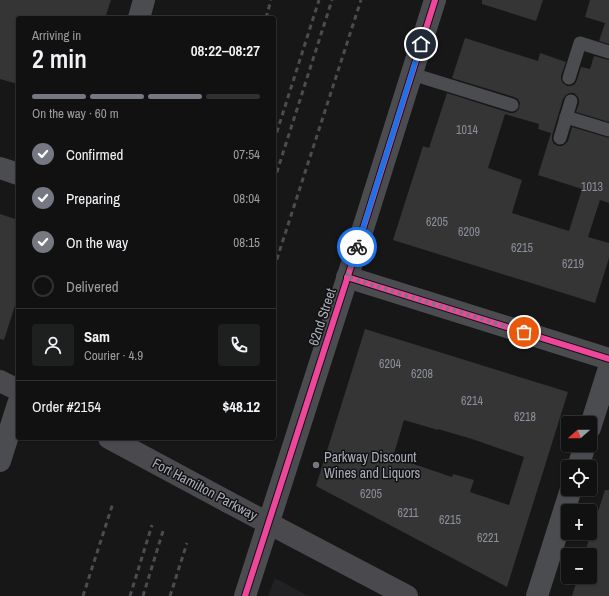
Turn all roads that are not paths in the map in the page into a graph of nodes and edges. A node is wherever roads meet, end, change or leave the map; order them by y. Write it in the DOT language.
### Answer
graph roads {
  1 [pos="144,0"];
  2 [pos="435,0"];
  3 [pos="140,16"];
  4 [pos="609,52"];
  5 [pos="412,74"];
  6 [pos="569,78"];
  7 [pos="571,101"];
  8 [pos="512,105"];
  9 [pos="566,117"];
  10 [pos="609,130"];
  11 [pos="560,138"];
  12 [pos="0,168"];
  13 [pos="16,173"];
  14 [pos="347,277"];
  15 [pos="609,359"];
  16 [pos="609,368"];
  17 [pos="0,381"];
  18 [pos="16,389"];
  19 [pos="16,410"];
  20 [pos="594,416"];
  21 [pos="113,440"];
  22 [pos="0,461"];
  23 [pos="569,496"];
  24 [pos="269,523"];
  25 [pos="245,596"];
  26 [pos="408,596"];
  27 [pos="537,596"];
  1 -- 3 [label="street"];
  2 -- 5 [label="street, 62nd Street"];
  4 -- 6 [label="lane"];
  5 -- 8 [label="lane"];
  5 -- 14 [label="street, 62nd Street"];
  7 -- 9 [label="lane"];
  9 -- 10 [label="lane"];
  9 -- 11 [label="lane"];
  12 -- 13 [label="street"];
  14 -- 15 [label="street"];
  14 -- 24 [label="street, 62nd Street"];
  16 -- 20 [label="street"];
  17 -- 18 [label="main road"];
  19 -- 22 [label="street"];
  21 -- 24 [label="main road, Fort Hamilton Parkway, bridge"];
  23 -- 27 [label="street"];
  24 -- 25 [label="street, 62nd Street"];
  24 -- 26 [label="main road, Fort Hamilton Parkway"];
}
